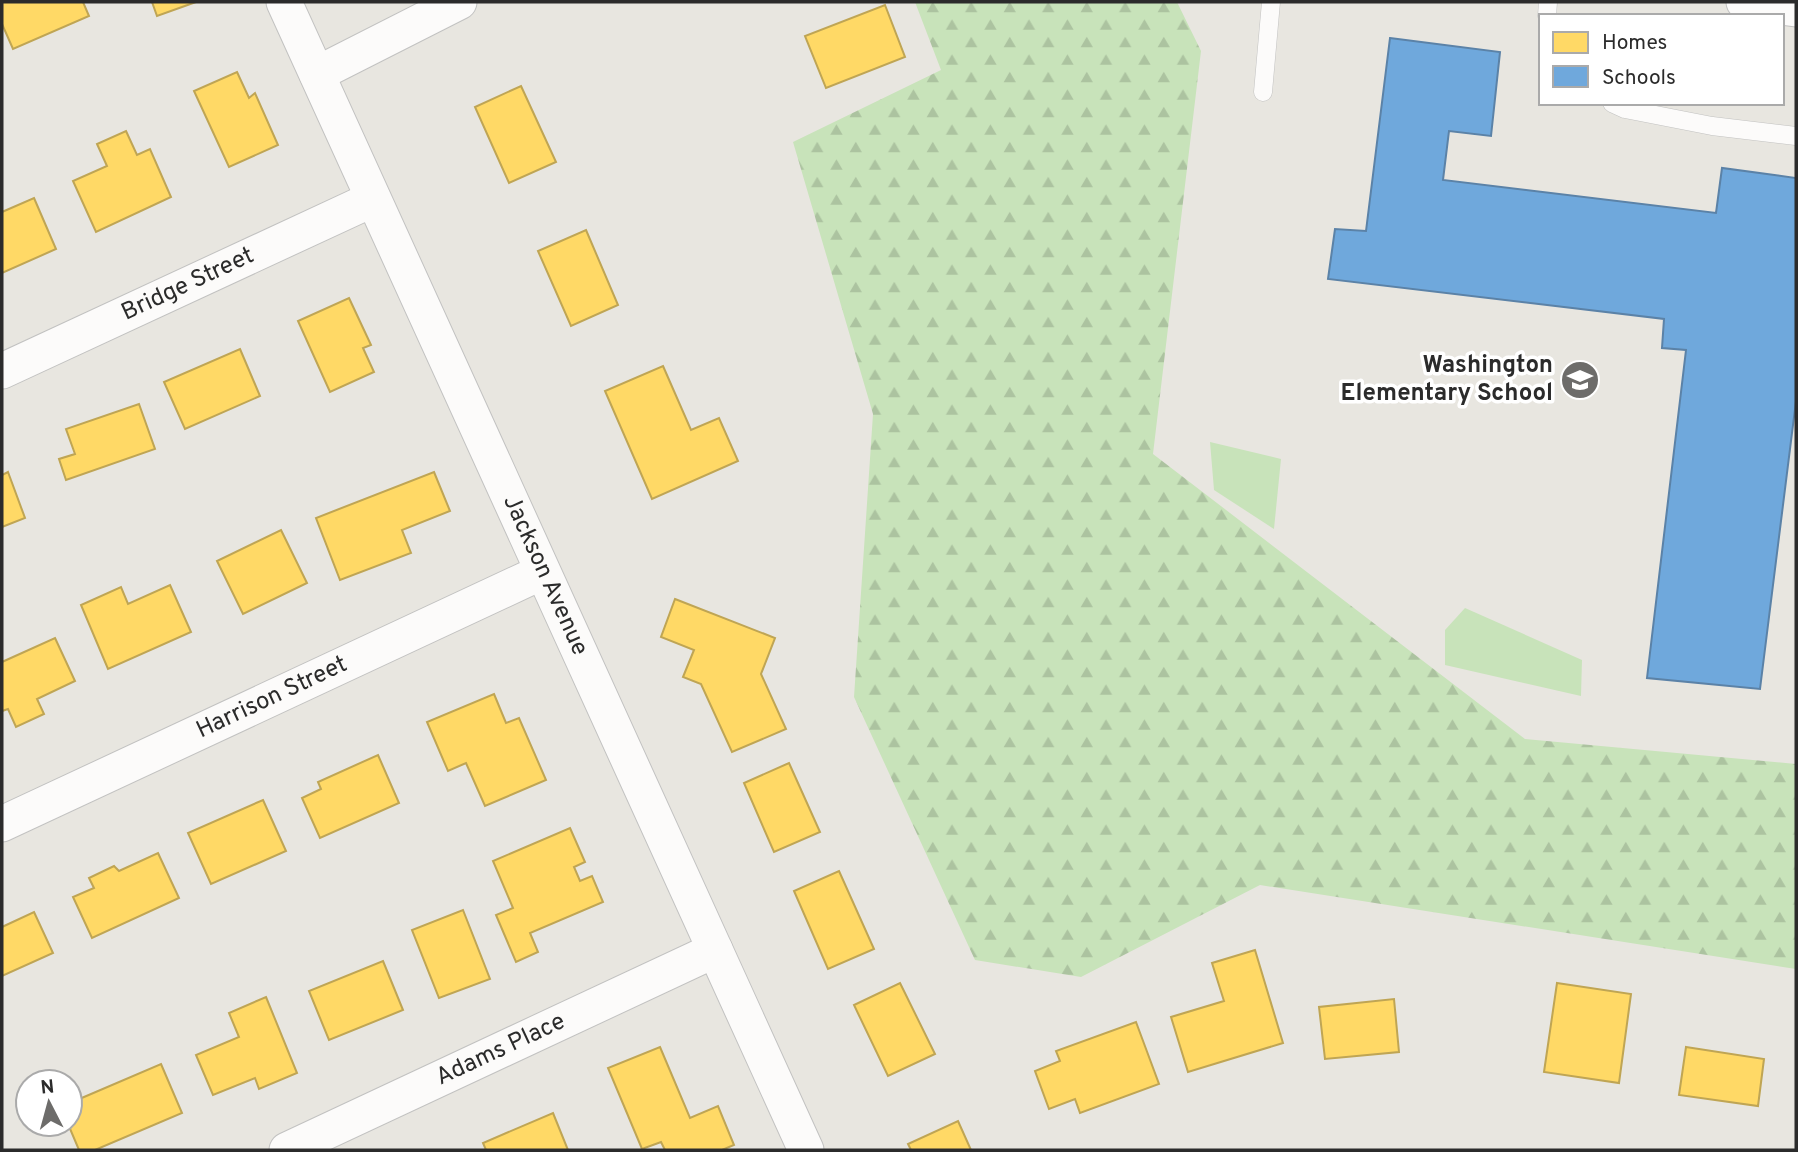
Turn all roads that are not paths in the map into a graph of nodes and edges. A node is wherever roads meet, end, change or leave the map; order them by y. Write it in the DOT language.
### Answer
graph roads {
  1 [pos="285,2"];
  2 [pos="459,2"];
  3 [pos="1271,2"];
  4 [pos="1744,2"];
  5 [pos="1796,9"];
  6 [pos="317,74"];
  7 [pos="1263,92"];
  8 [pos="1616,105"];
  9 [pos="1796,136"];
  10 [pos="373,199"];
  11 [pos="2,371"];
  12 [pos="542,572"];
  13 [pos="2,824"];
  14 [pos="715,950"];
  15 [pos="287,1150"];
  16 [pos="806,1150"];
  1 -- 6 [label="street, Jackson Avenue"];
  2 -- 6 [label="street"];
  3 -- 7 [label="lane"];
  4 -- 5 [label="street"];
  6 -- 10 [label="street, Jackson Avenue"];
  8 -- 9 [label="lane"];
  10 -- 11 [label="street, Bridge Street"];
  10 -- 12 [label="street, Jackson Avenue"];
  12 -- 13 [label="street, Harrison Street"];
  12 -- 14 [label="street, Jackson Avenue"];
  14 -- 15 [label="street, Adams Place"];
  14 -- 16 [label="street, Jackson Avenue"];
}
